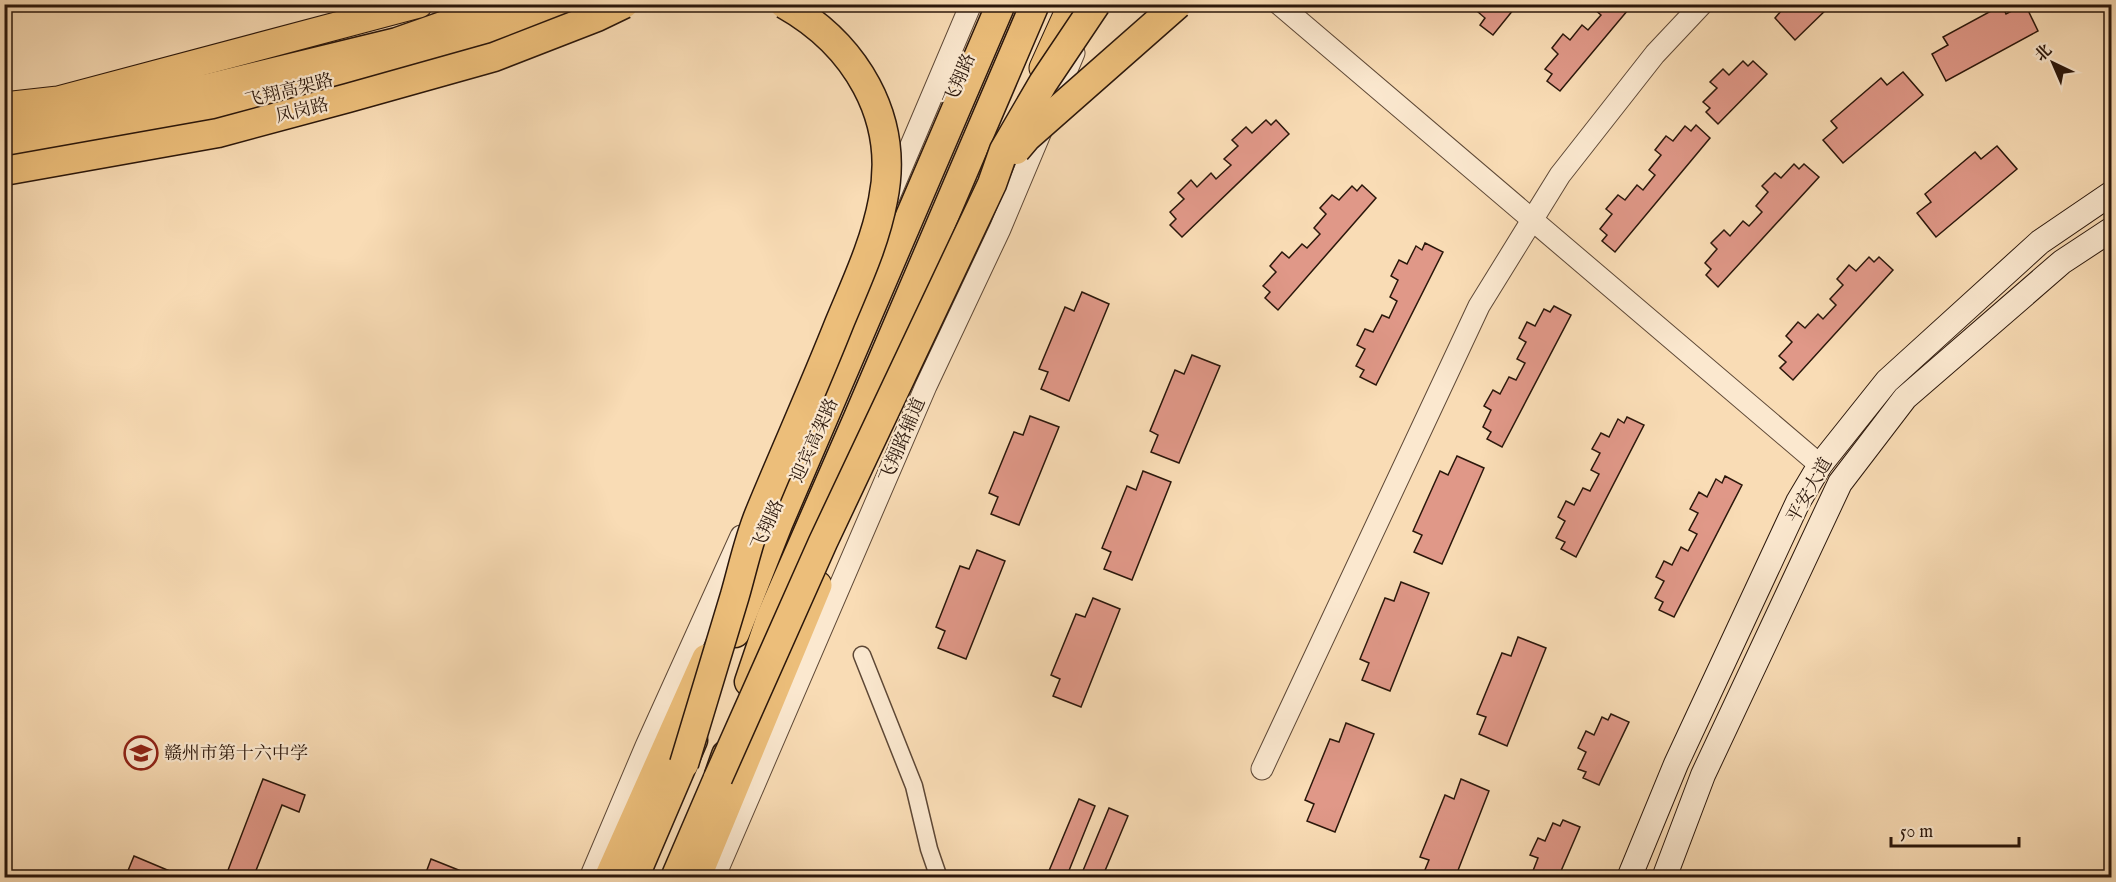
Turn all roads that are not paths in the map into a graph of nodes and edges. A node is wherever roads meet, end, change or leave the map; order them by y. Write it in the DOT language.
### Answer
graph roads {
  1 [pos="460,4"];
  2 [pos="505,4"];
  3 [pos="566,4"];
  4 [pos="624,4"];
  5 [pos="637,4"];
  6 [pos="784,4"];
  7 [pos="971,4"];
  8 [pos="992,4"];
  9 [pos="1001,4"];
  10 [pos="1035,4"];
  11 [pos="1072,4"];
  12 [pos="1095,4"];
  13 [pos="1178,4"];
  14 [pos="1279,4"];
  15 [pos="1702,4"];
  16 [pos="407,6"];
  17 [pos="594,11"];
  18 [pos="986,39"];
  19 [pos="253,76"];
  20 [pos="4,106"];
  21 [pos="4,128"];
  22 [pos="4,152"];
  23 [pos="4,171"];
  24 [pos="992,183"];
  25 [pos="4,185"];
  26 [pos="2112,194"];
  27 [pos="1532,220"];
  28 [pos="2112,229"];
  29 [pos="1820,465"];
  30 [pos="862,655"];
  31 [pos="684,764"];
  32 [pos="1262,769"];
  33 [pos="718,778"];
  34 [pos="590,878"];
  35 [pos="608,878"];
  36 [pos="634,878"];
  37 [pos="675,878"];
  38 [pos="697,878"];
  39 [pos="714,878"];
  40 [pos="939,878"];
  41 [pos="1629,878"];
  42 [pos="1664,878"];
  1 -- 19 [label="highway"];
  2 -- 19 [label="highway, 飞翔高架路"];
  3 -- 22 [label="highway, 飞翔高架路"];
  4 -- 17 [label="highway, bridge"];
  5 -- 17 [label="highway, bridge"];
  6 -- 31 [label="highway, bridge"];
  7 -- 34 [label="street"];
  8 -- 18 [label="highway"];
  8 -- 35 [label="main road, 飞翔路"];
  9 -- 18 [label="highway, 迎宾高架路"];
  10 -- 33 [label="highway, 迎宾高架路, bridge"];
  11 -- 38 [label="main road"];
  12 -- 24 [label="highway, bridge"];
  12 -- 39 [label="street, 飞翔路辅道"];
  13 -- 24 [label="highway, bridge"];
  14 -- 27 [label="street"];
  15 -- 27 [label="street"];
  16 -- 20 [label="main road"];
  17 -- 23 [label="highway, bridge"];
  17 -- 25 [label="main road, 凤岗路"];
  18 -- 31 [label="highway, 迎宾高架路, bridge"];
  19 -- 21 [label="highway, 飞翔高架路"];
  24 -- 33 [label="highway, bridge"];
  26 -- 29 [label="main road, 平安大道"];
  27 -- 29 [label="street"];
  27 -- 32 [label="street"];
  28 -- 42 [label="main road, 平安大道"];
  29 -- 41 [label="main road, 平安大道"];
  30 -- 40 [label="street"];
  31 -- 36 [label="highway, 迎宾高架路"];
  33 -- 37 [label="highway, 迎宾高架路"];
}
